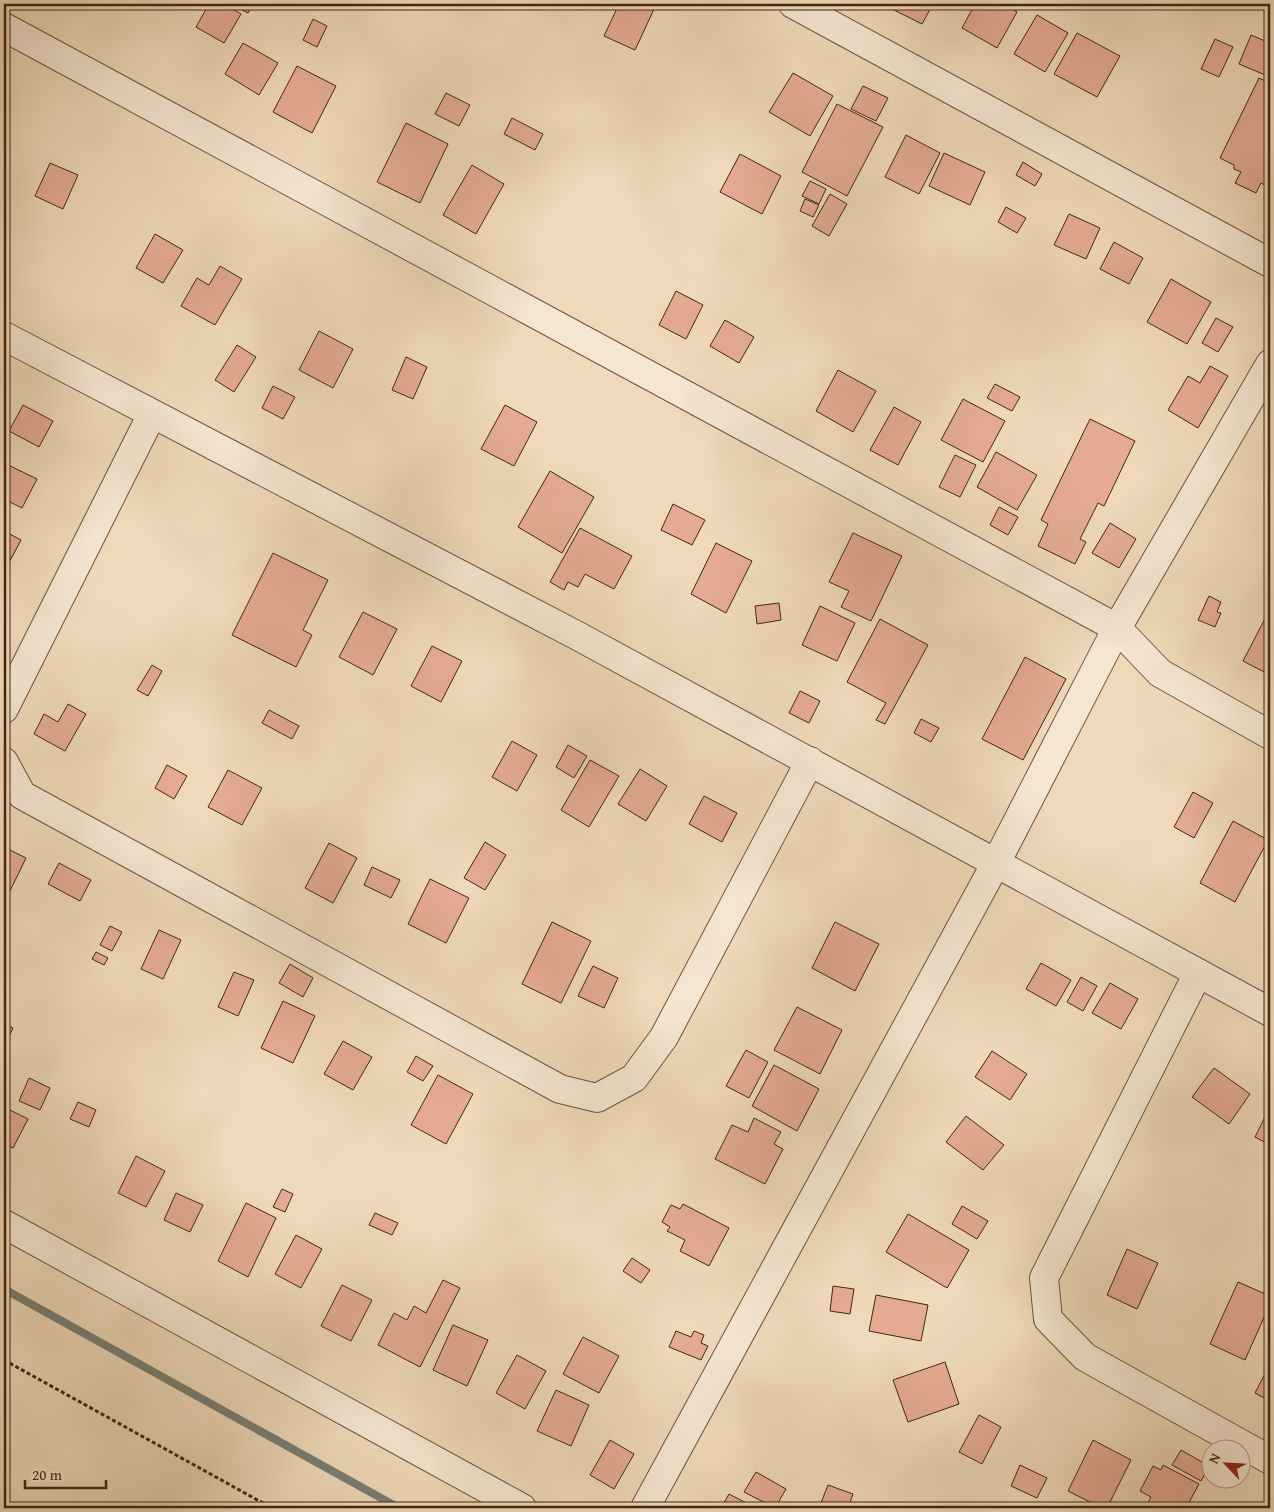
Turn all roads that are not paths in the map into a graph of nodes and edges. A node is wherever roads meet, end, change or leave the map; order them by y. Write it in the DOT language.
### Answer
graph roads {
  1 [pos="793,4"];
  2 [pos="4,27"];
  3 [pos="1270,263"];
  4 [pos="4,336"];
  5 [pos="1270,364"];
  6 [pos="152,414"];
  7 [pos="1117,628"];
  8 [pos="4,709"];
  9 [pos="1270,735"];
  10 [pos="4,762"];
  11 [pos="810,762"];
  12 [pos="996,863"];
  13 [pos="1198,974"];
  14 [pos="1270,1012"];
  15 [pos="4,1224"];
  16 [pos="1270,1460"];
  17 [pos="522,1508"];
  18 [pos="645,1508"];
  1 -- 3 [label="street"];
  2 -- 7 [label="street"];
  4 -- 6 [label="street"];
  5 -- 7 [label="street"];
  6 -- 8 [label="street"];
  6 -- 11 [label="street"];
  7 -- 9 [label="street"];
  7 -- 12 [label="street"];
  10 -- 11 [label="street"];
  11 -- 12 [label="street"];
  12 -- 13 [label="street"];
  12 -- 18 [label="street"];
  13 -- 14 [label="street"];
  13 -- 16 [label="street"];
  15 -- 17 [label="street"];
}
